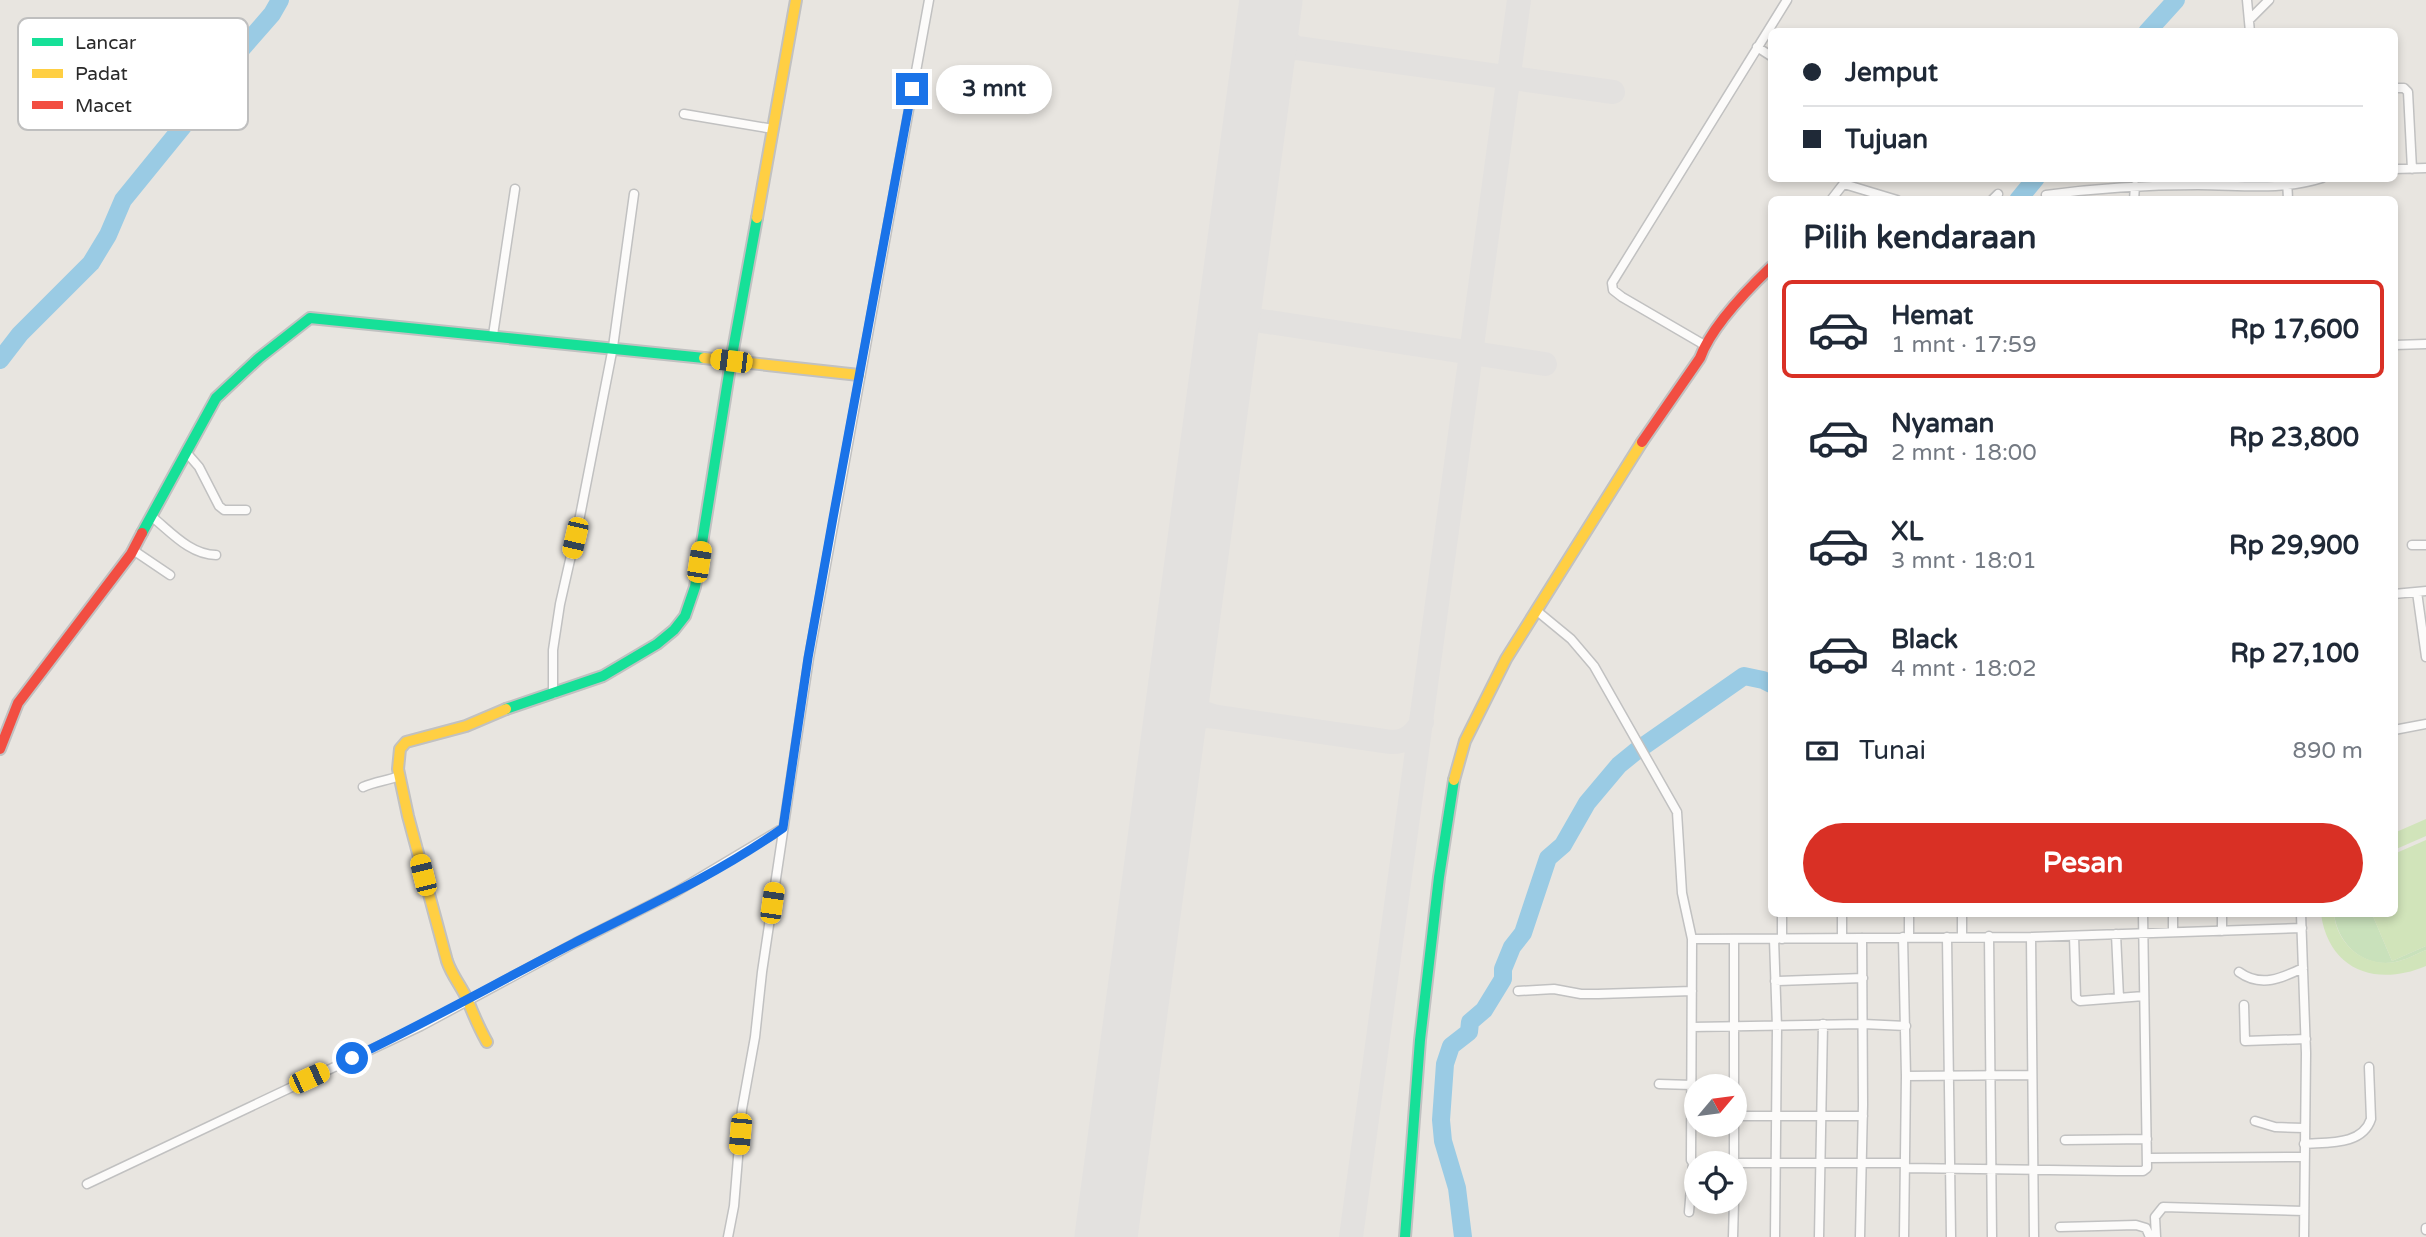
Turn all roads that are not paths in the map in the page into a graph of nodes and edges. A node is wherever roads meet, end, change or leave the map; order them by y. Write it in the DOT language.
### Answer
graph roads {
  1 [pos="796,0"];
  2 [pos="929,0"];
  3 [pos="1787,0"];
  4 [pos="2247,0"];
  5 [pos="2269,0"];
  6 [pos="2249,20"];
  7 [pos="1769,28"];
  8 [pos="2250,28"];
  9 [pos="1768,29"];
  10 [pos="1756,47"];
  11 [pos="1768,54"];
  12 [pos="2398,88"];
  13 [pos="684,114"];
  14 [pos="773,129"];
  15 [pos="2426,168"];
  16 [pos="2398,169"];
  17 [pos="2412,169"];
  18 [pos="1845,182"];
  19 [pos="1849,182"];
  20 [pos="2288,183"];
  21 [pos="2135,187"];
  22 [pos="515,189"];
  23 [pos="634,194"];
  24 [pos="2046,195"];
  25 [pos="1834,196"];
  26 [pos="1886,196"];
  27 [pos="2134,196"];
  28 [pos="1768,270"];
  29 [pos="493,335"];
  30 [pos="2426,344"];
  31 [pos="2398,345"];
  32 [pos="613,347"];
  33 [pos="1704,347"];
  34 [pos="731,361"];
  35 [pos="859,374"];
  36 [pos="186,452"];
  37 [pos="246,510"];
  38 [pos="151,516"];
  39 [pos="2412,545"];
  40 [pos="2426,545"];
  41 [pos="132,550"];
  42 [pos="216,555"];
  43 [pos="170,575"];
  44 [pos="2421,592"];
  45 [pos="2398,594"];
  46 [pos="1537,611"];
  47 [pos="2426,657"];
  48 [pos="553,694"];
  49 [pos="2426,724"];
  50 [pos="2398,729"];
  51 [pos="0,749"];
  52 [pos="399,776"];
  53 [pos="363,788"];
  54 [pos="783,828"];
  55 [pos="1782,917"];
  56 [pos="1842,917"];
  57 [pos="1909,917"];
  58 [pos="1962,917"];
  59 [pos="2143,917"];
  60 [pos="2173,917"];
  61 [pos="2222,917"];
  62 [pos="2301,917"];
  63 [pos="2302,928"];
  64 [pos="2222,931"];
  65 [pos="2174,932"];
  66 [pos="2143,933"];
  67 [pos="2116,934"];
  68 [pos="1989,936"];
  69 [pos="2074,936"];
  70 [pos="1906,937"];
  71 [pos="1947,937"];
  72 [pos="1962,937"];
  73 [pos="2031,937"];
  74 [pos="1842,938"];
  75 [pos="1862,938"];
  76 [pos="1692,939"];
  77 [pos="1778,939"];
  78 [pos="1734,940"];
  79 [pos="2303,968"];
  80 [pos="2239,972"];
  81 [pos="1863,978"];
  82 [pos="1775,981"];
  83 [pos="1692,990"];
  84 [pos="1518,991"];
  85 [pos="2144,996"];
  86 [pos="2119,998"];
  87 [pos="467,999"];
  88 [pos="2244,1005"];
  89 [pos="1823,1024"];
  90 [pos="1863,1024"];
  91 [pos="1906,1026"];
  92 [pos="1692,1027"];
  93 [pos="1777,1027"];
  94 [pos="1734,1028"];
  95 [pos="2306,1039"];
  96 [pos="487,1042"];
  97 [pos="2370,1067"];
  98 [pos="1692,1074"];
  99 [pos="1735,1074"];
  100 [pos="1948,1075"];
  101 [pos="2031,1075"];
  102 [pos="1906,1076"];
  103 [pos="1990,1076"];
  104 [pos="1659,1084"];
  105 [pos="1684,1085"];
  106 [pos="1747,1116"];
  107 [pos="1863,1116"];
  108 [pos="1776,1117"];
  109 [pos="1821,1117"];
  110 [pos="2255,1121"];
  111 [pos="2304,1128"];
  112 [pos="2147,1139"];
  113 [pos="2065,1140"];
  114 [pos="2304,1144"];
  115 [pos="2304,1157"];
  116 [pos="2148,1158"];
  117 [pos="1747,1163"];
  118 [pos="1776,1164"];
  119 [pos="1819,1164"];
  120 [pos="1862,1164"];
  121 [pos="1905,1166"];
  122 [pos="1949,1168"];
  123 [pos="1992,1169"];
  124 [pos="2033,1171"];
  125 [pos="87,1184"];
  126 [pos="2304,1211"];
  127 [pos="1733,1214"];
  128 [pos="2060,1227"];
  129 [pos="728,1237"];
  130 [pos="1405,1237"];
  131 [pos="1732,1237"];
  132 [pos="1775,1237"];
  133 [pos="1819,1237"];
  134 [pos="1860,1237"];
  135 [pos="1904,1237"];
  136 [pos="1951,1237"];
  137 [pos="1992,1237"];
  138 [pos="2034,1237"];
  139 [pos="2150,1237"];
  140 [pos="2157,1237"];
  141 [pos="2304,1237"];
  1 -- 14 [label="street"];
  2 -- 35 [label="street"];
  3 -- 7 [label="street"];
  4 -- 6 [label="street"];
  5 -- 6 [label="street"];
  6 -- 8 [label="street"];
  9 -- 10 [label="street"];
  10 -- 11 [label="street"];
  10 -- 33 [label="street"];
  12 -- 17 [label="street"];
  13 -- 14 [label="street"];
  14 -- 34 [label="street"];
  15 -- 17 [label="street"];
  16 -- 17 [label="street"];
  18 -- 25 [label="street"];
  19 -- 26 [label="street"];
  20 -- 21 [label="street"];
  21 -- 24 [label="street"];
  21 -- 27 [label="street"];
  22 -- 29 [label="street"];
  23 -- 32 [label="street"];
  28 -- 33 [label="street"];
  29 -- 32 [label="street"];
  29 -- 36 [label="street"];
  30 -- 31 [label="street"];
  32 -- 34 [label="street"];
  32 -- 48 [label="street"];
  33 -- 46 [label="street"];
  34 -- 35 [label="street"];
  34 -- 48 [label="street"];
  35 -- 54 [label="street"];
  36 -- 37 [label="street"];
  36 -- 38 [label="street"];
  38 -- 41 [label="street"];
  38 -- 42 [label="street"];
  39 -- 40 [label="street"];
  41 -- 43 [label="street"];
  41 -- 51 [label="street"];
  44 -- 45 [label="street"];
  44 -- 47 [label="street"];
  46 -- 76 [label="street"];
  46 -- 130 [label="street"];
  48 -- 52 [label="street"];
  49 -- 50 [label="street"];
  52 -- 53 [label="street"];
  52 -- 87 [label="street"];
  54 -- 87 [label="street"];
  54 -- 129 [label="street"];
  55 -- 77 [label="street"];
  56 -- 74 [label="street"];
  57 -- 70 [label="street"];
  58 -- 72 [label="street"];
  59 -- 66 [label="street"];
  60 -- 65 [label="street"];
  61 -- 64 [label="street"];
  62 -- 63 [label="street"];
  63 -- 64 [label="street"];
  63 -- 79 [label="street"];
  64 -- 65 [label="street"];
  65 -- 66 [label="street"];
  66 -- 67 [label="street"];
  66 -- 85 [label="street"];
  67 -- 69 [label="street"];
  67 -- 86 [label="street"];
  68 -- 72 [label="street"];
  68 -- 73 [label="street"];
  68 -- 103 [label="street"];
  69 -- 73 [label="street"];
  69 -- 86 [label="street"];
  70 -- 71 [label="street"];
  70 -- 75 [label="street"];
  70 -- 91 [label="street"];
  71 -- 72 [label="street"];
  71 -- 100 [label="street"];
  73 -- 101 [label="street"];
  74 -- 75 [label="street"];
  74 -- 77 [label="street"];
  75 -- 81 [label="street"];
  76 -- 78 [label="street"];
  76 -- 83 [label="street"];
  77 -- 78 [label="street"];
  77 -- 82 [label="street"];
  78 -- 94 [label="street"];
  79 -- 80 [label="street"];
  79 -- 95 [label="street"];
  81 -- 82 [label="street"];
  81 -- 90 [label="street"];
  82 -- 93 [label="street"];
  83 -- 84 [label="street"];
  83 -- 92 [label="street"];
  85 -- 86 [label="street"];
  85 -- 112 [label="street"];
  87 -- 96 [label="street"];
  87 -- 125 [label="street"];
  88 -- 95 [label="street"];
  89 -- 90 [label="street"];
  89 -- 93 [label="street"];
  89 -- 109 [label="street"];
  90 -- 91 [label="street"];
  90 -- 107 [label="street"];
  91 -- 102 [label="street"];
  92 -- 94 [label="street"];
  92 -- 98 [label="street"];
  93 -- 94 [label="street"];
  93 -- 108 [label="street"];
  94 -- 99 [label="street"];
  95 -- 111 [label="street"];
  97 -- 114 [label="street"];
  100 -- 102 [label="street"];
  100 -- 103 [label="street"];
  100 -- 122 [label="street"];
  101 -- 103 [label="street"];
  101 -- 124 [label="street"];
  102 -- 121 [label="street"];
  103 -- 123 [label="street"];
  104 -- 105 [label="street"];
  106 -- 108 [label="street"];
  107 -- 109 [label="street"];
  107 -- 120 [label="street"];
  108 -- 109 [label="street"];
  108 -- 118 [label="street"];
  109 -- 119 [label="street"];
  110 -- 111 [label="street"];
  111 -- 114 [label="street"];
  112 -- 113 [label="street"];
  112 -- 116 [label="street"];
  114 -- 115 [label="street"];
  115 -- 116 [label="street"];
  115 -- 126 [label="street"];
  116 -- 124 [label="street"];
  117 -- 118 [label="street"];
  118 -- 119 [label="street"];
  118 -- 132 [label="street"];
  119 -- 120 [label="street"];
  119 -- 133 [label="street"];
  120 -- 121 [label="street"];
  120 -- 134 [label="street"];
  121 -- 122 [label="street"];
  121 -- 135 [label="street"];
  122 -- 123 [label="street"];
  122 -- 136 [label="street"];
  123 -- 124 [label="street"];
  123 -- 137 [label="street"];
  124 -- 138 [label="street"];
  126 -- 140 [label="street"];
  126 -- 141 [label="street"];
  127 -- 131 [label="street"];
  128 -- 139 [label="street"];
}
